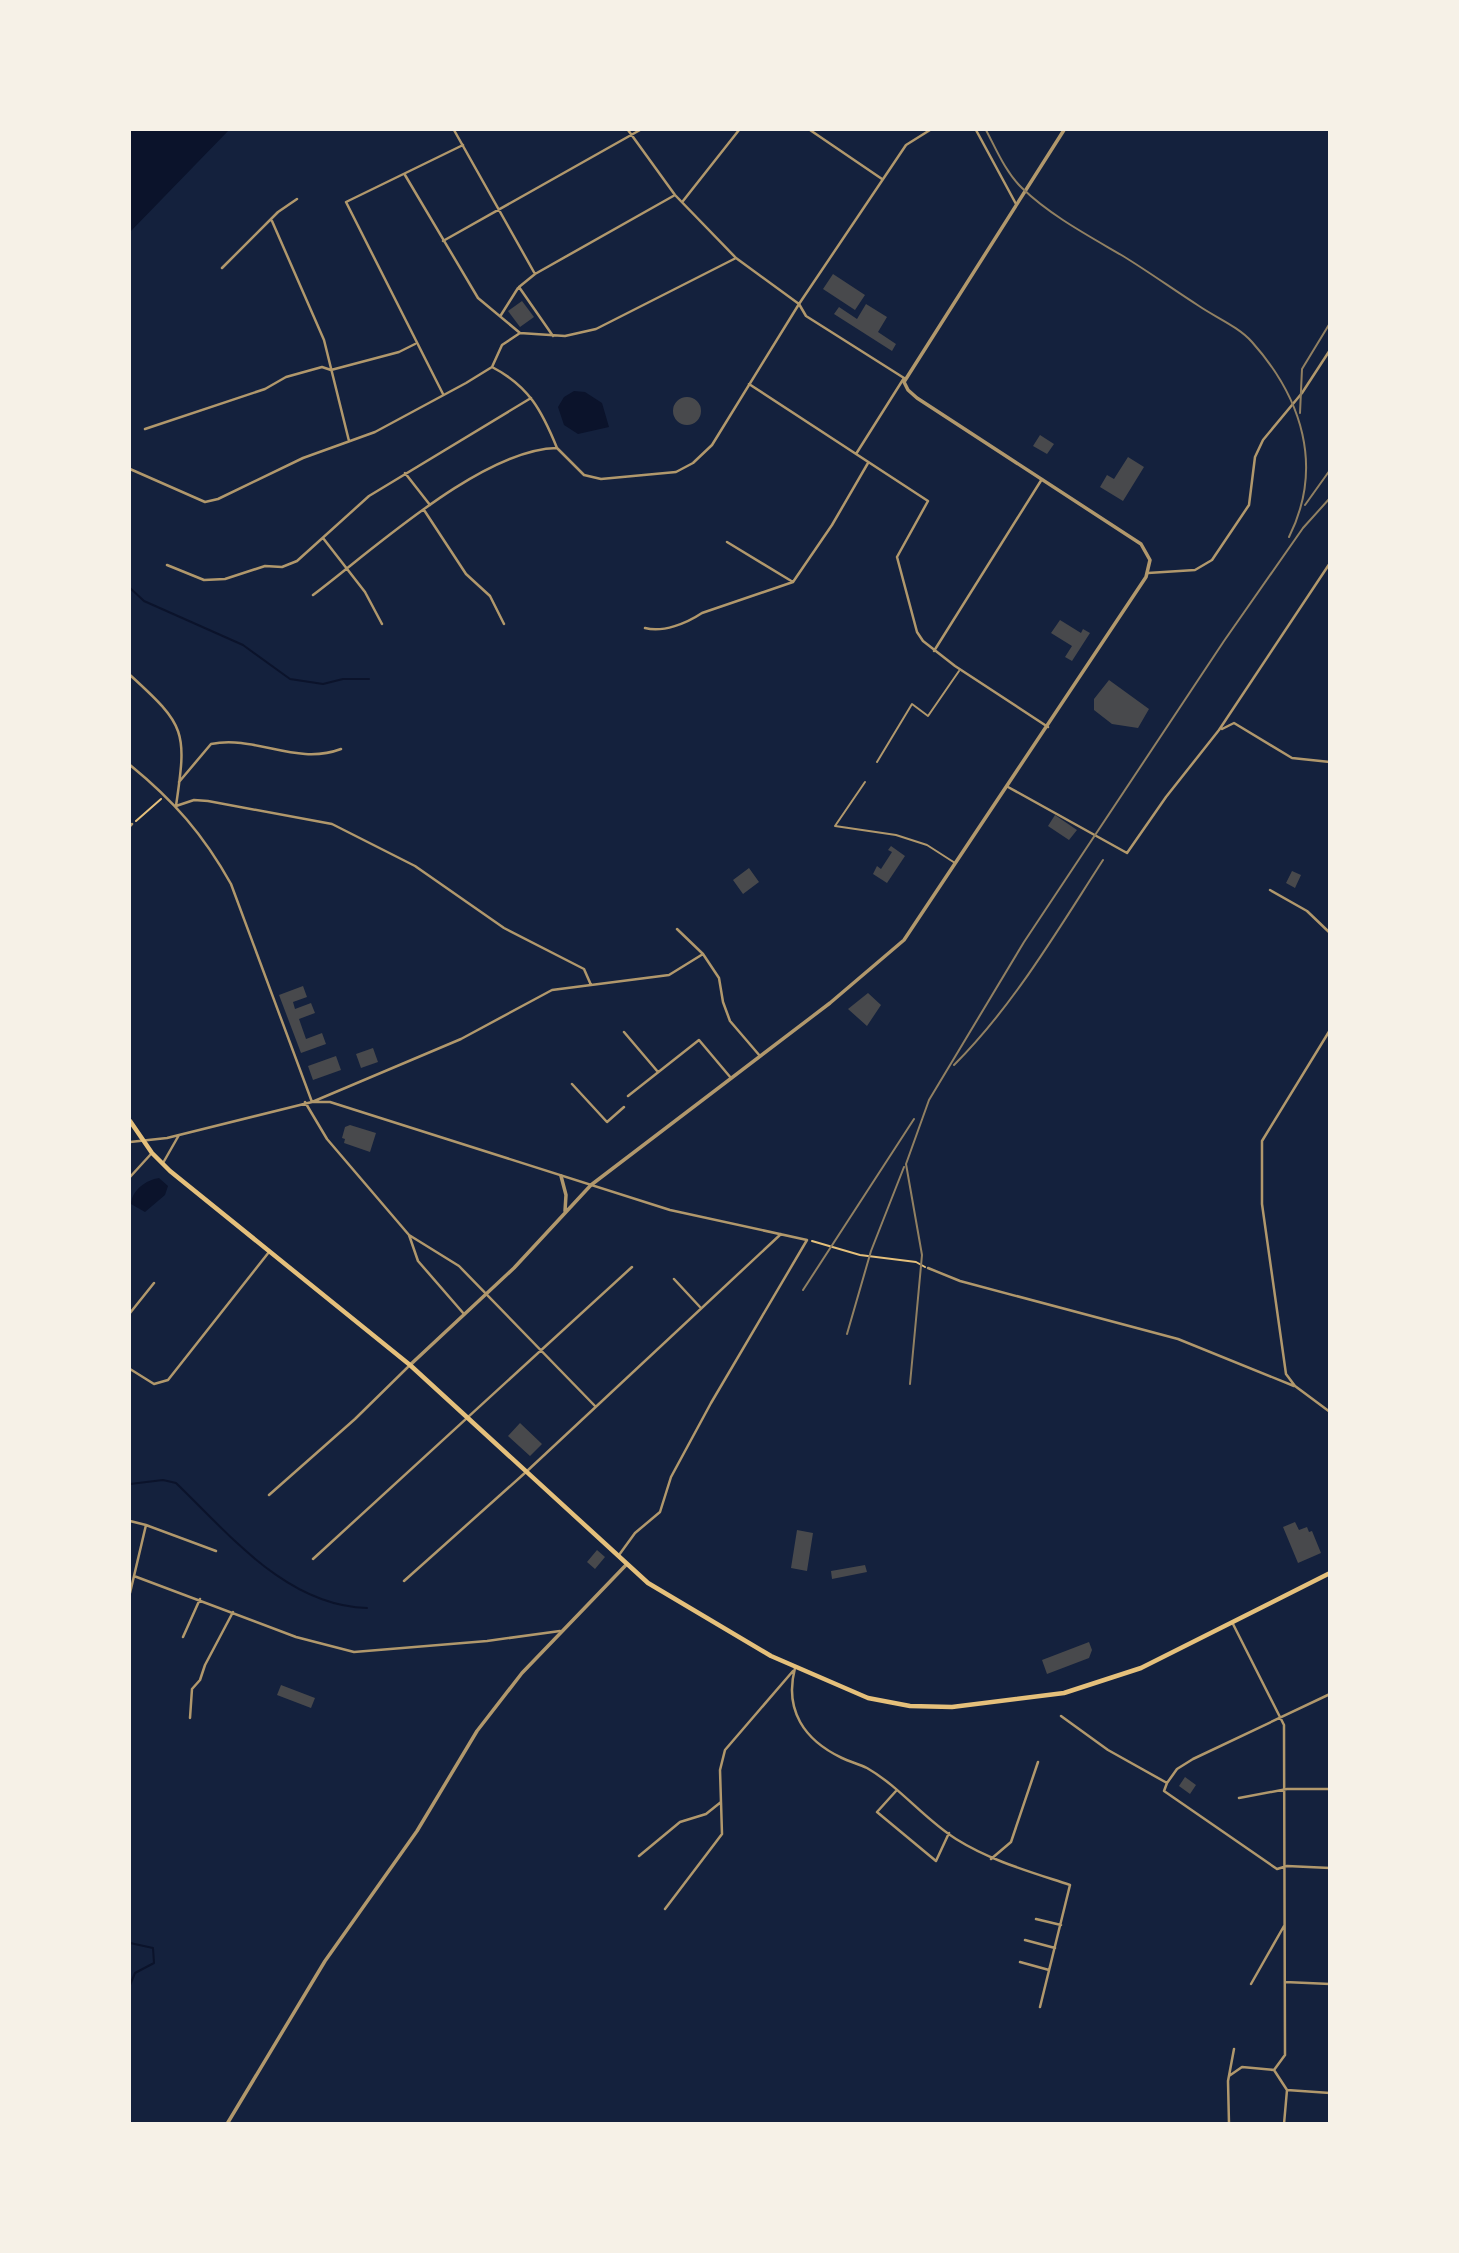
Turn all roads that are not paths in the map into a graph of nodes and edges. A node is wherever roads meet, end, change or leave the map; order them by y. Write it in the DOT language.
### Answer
graph roads {
  1 [pos="454,130"];
  2 [pos="628,130"];
  3 [pos="640,130"];
  4 [pos="739,130"];
  5 [pos="810,130"];
  6 [pos="930,130"];
  7 [pos="976,130"];
  8 [pos="1064,130"];
  9 [pos="632,135"];
  10 [pos="463,145"];
  11 [pos="405,175"];
  12 [pos="882,179"];
  13 [pos="675,195"];
  14 [pos="297,199"];
  15 [pos="683,201"];
  16 [pos="1016,204"];
  17 [pos="500,210"];
  18 [pos="272,221"];
  19 [pos="443,241"];
  20 [pos="736,258"];
  21 [pos="222,268"];
  22 [pos="535,274"];
  23 [pos="519,287"];
  24 [pos="799,304"];
  25 [pos="501,316"];
  26 [pos="520,333"];
  27 [pos="552,336"];
  28 [pos="415,344"];
  29 [pos="1329,351"];
  30 [pos="492,367"];
  31 [pos="331,370"];
  32 [pos="904,378"];
  33 [pos="750,384"];
  34 [pos="443,394"];
  35 [pos="531,398"];
  36 [pos="145,429"];
  37 [pos="349,441"];
  38 [pos="557,448"];
  39 [pos="856,454"];
  40 [pos="868,463"];
  41 [pos="130,469"];
  42 [pos="405,473"];
  43 [pos="1042,479"];
  44 [pos="430,505"];
  45 [pos="424,510"];
  46 [pos="323,538"];
  47 [pos="727,542"];
  48 [pos="1329,563"];
  49 [pos="167,565"];
  50 [pos="348,568"];
  51 [pos="1148,573"];
  52 [pos="793,582"];
  53 [pos="313,594"];
  54 [pos="382,624"];
  55 [pos="504,624"];
  56 [pos="645,628"];
  57 [pos="934,651"];
  58 [pos="960,670"];
  59 [pos="130,675"];
  60 [pos="1048,727"];
  61 [pos="1219,730"];
  62 [pos="341,749"];
  63 [pos="877,762"];
  64 [pos="1329,762"];
  65 [pos="130,765"];
  66 [pos="180,782"];
  67 [pos="865,782"];
  68 [pos="1008,787"];
  69 [pos="176,806"];
  70 [pos="956,864"];
  71 [pos="1270,891"];
  72 [pos="677,929"];
  73 [pos="1329,933"];
  74 [pos="703,954"];
  75 [pos="591,987"];
  76 [pos="1329,1030"];
  77 [pos="624,1032"];
  78 [pos="760,1056"];
  79 [pos="658,1072"];
  80 [pos="731,1078"];
  81 [pos="572,1084"];
  82 [pos="628,1096"];
  83 [pos="305,1102"];
  84 [pos="312,1102"];
  85 [pos="624,1107"];
  86 [pos="130,1121"];
  87 [pos="179,1135"];
  88 [pos="130,1142"];
  89 [pos="144,1143"];
  90 [pos="152,1153"];
  91 [pos="163,1163"];
  92 [pos="561,1175"];
  93 [pos="130,1177"];
  94 [pos="591,1185"];
  95 [pos="565,1212"];
  96 [pos="409,1234"];
  97 [pos="781,1234"];
  98 [pos="269,1251"];
  99 [pos="632,1267"];
  100 [pos="928,1268"];
  101 [pos="674,1279"];
  102 [pos="154,1283"];
  103 [pos="487,1294"];
  104 [pos="701,1307"];
  105 [pos="130,1312"];
  106 [pos="464,1314"];
  107 [pos="540,1352"];
  108 [pos="410,1365"];
  109 [pos="130,1369"];
  110 [pos="1295,1386"];
  111 [pos="595,1406"];
  112 [pos="1329,1412"];
  113 [pos="468,1417"];
  114 [pos="526,1472"];
  115 [pos="269,1495"];
  116 [pos="130,1521"];
  117 [pos="146,1525"];
  118 [pos="216,1551"];
  119 [pos="617,1557"];
  120 [pos="313,1559"];
  121 [pos="626,1565"];
  122 [pos="1329,1573"];
  123 [pos="134,1576"];
  124 [pos="404,1581"];
  125 [pos="130,1593"];
  126 [pos="200,1599"];
  127 [pos="233,1612"];
  128 [pos="1232,1622"];
  129 [pos="564,1630"];
  130 [pos="183,1637"];
  131 [pos="795,1668"];
  132 [pos="1329,1694"];
  133 [pos="1060,1716"];
  134 [pos="1281,1717"];
  135 [pos="190,1718"];
  136 [pos="1038,1762"];
  137 [pos="1167,1783"];
  138 [pos="1287,1789"];
  139 [pos="1329,1789"];
  140 [pos="896,1791"];
  141 [pos="1239,1798"];
  142 [pos="720,1802"];
  143 [pos="949,1833"];
  144 [pos="639,1856"];
  145 [pos="991,1859"];
  146 [pos="1287,1866"];
  147 [pos="1329,1868"];
  148 [pos="665,1909"];
  149 [pos="1036,1919"];
  150 [pos="1061,1925"];
  151 [pos="1285,1925"];
  152 [pos="1025,1940"];
  153 [pos="1055,1948"];
  154 [pos="1020,1962"];
  155 [pos="1049,1970"];
  156 [pos="1285,1982"];
  157 [pos="1251,1984"];
  158 [pos="1329,1984"];
  159 [pos="1040,2007"];
  160 [pos="1234,2049"];
  161 [pos="1274,2070"];
  162 [pos="1229,2076"];
  163 [pos="1287,2090"];
  164 [pos="1329,2093"];
  165 [pos="228,2123"];
  166 [pos="1228,2123"];
  167 [pos="1284,2123"];
  1 -- 10 [label="street"];
  2 -- 9 [label="street"];
  3 -- 9 [label="street"];
  4 -- 15 [label="street"];
  5 -- 12 [label="street"];
  6 -- 12 [label="street"];
  7 -- 16 [label="street"];
  8 -- 16 [label="street"];
  9 -- 13 [label="street"];
  9 -- 17 [label="street"];
  10 -- 11 [label="street"];
  10 -- 17 [label="street"];
  11 -- 19 [label="street"];
  11 -- 28 [label="street"];
  12 -- 24 [label="street"];
  13 -- 15 [label="street"];
  13 -- 22 [label="street"];
  14 -- 18 [label="street"];
  15 -- 20 [label="street"];
  16 -- 32 [label="street"];
  17 -- 19 [label="street"];
  17 -- 22 [label="street"];
  18 -- 21 [label="street"];
  18 -- 31 [label="street"];
  19 -- 25 [label="street"];
  20 -- 24 [label="street"];
  20 -- 27 [label="street"];
  22 -- 23 [label="street"];
  23 -- 25 [label="street"];
  23 -- 27 [label="street"];
  24 -- 32 [label="street"];
  24 -- 33 [label="street"];
  25 -- 26 [label="street"];
  26 -- 27 [label="street"];
  26 -- 30 [label="street"];
  28 -- 31 [label="street"];
  28 -- 34 [label="street"];
  29 -- 51 [label="street"];
  30 -- 34 [label="street"];
  30 -- 35 [label="street"];
  31 -- 36 [label="street"];
  31 -- 37 [label="street"];
  32 -- 39 [label="street"];
  32 -- 43 [label="street"];
  33 -- 38 [label="street"];
  33 -- 39 [label="street"];
  34 -- 37 [label="street"];
  35 -- 38 [label="street"];
  35 -- 42 [label="street"];
  37 -- 41 [label="street"];
  38 -- 44 [label="street"];
  39 -- 40 [label="street"];
  40 -- 52 [label="street"];
  40 -- 57 [label="street"];
  42 -- 44 [label="street"];
  42 -- 46 [label="street"];
  43 -- 51 [label="street"];
  43 -- 57 [label="street"];
  44 -- 45 [label="street"];
  45 -- 50 [label="street"];
  45 -- 55 [label="street"];
  46 -- 49 [label="street"];
  46 -- 50 [label="street"];
  47 -- 52 [label="street"];
  48 -- 61 [label="street"];
  50 -- 53 [label="street"];
  50 -- 54 [label="street"];
  51 -- 60 [label="street"];
  52 -- 56 [label="street"];
  57 -- 58 [label="street"];
  58 -- 60 [label="street"];
  58 -- 63 [label="lane"];
  59 -- 66 [label="street"];
  60 -- 68 [label="street"];
  61 -- 64 [label="street"];
  61 -- 68 [label="street"];
  62 -- 66 [label="street"];
  65 -- 69 [label="street"];
  66 -- 69 [label="street"];
  67 -- 70 [label="lane"];
  68 -- 70 [label="street"];
  69 -- 75 [label="street"];
  69 -- 84 [label="street"];
  70 -- 78 [label="street"];
  71 -- 73 [label="street"];
  72 -- 74 [label="street"];
  74 -- 75 [label="street"];
  74 -- 78 [label="street"];
  75 -- 84 [label="street"];
  76 -- 110 [label="street"];
  77 -- 79 [label="street"];
  78 -- 80 [label="street"];
  79 -- 80 [label="street"];
  79 -- 82 [label="street"];
  80 -- 94 [label="street"];
  81 -- 85 [label="street"];
  83 -- 84 [label="street"];
  83 -- 87 [label="street"];
  83 -- 96 [label="street"];
  84 -- 92 [label="street"];
  86 -- 89 [label="main road"];
  87 -- 89 [label="street"];
  87 -- 91 [label="street"];
  88 -- 89 [label="street"];
  89 -- 90 [label="main road"];
  90 -- 91 [label="main road"];
  90 -- 93 [label="street"];
  91 -- 98 [label="main road"];
  92 -- 94 [label="street"];
  92 -- 95 [label="street"];
  94 -- 95 [label="street"];
  94 -- 97 [label="street"];
  95 -- 103 [label="street"];
  96 -- 103 [label="street"];
  96 -- 106 [label="street"];
  97 -- 104 [label="street"];
  97 -- 119 [label="street"];
  98 -- 108 [label="main road"];
  98 -- 109 [label="street"];
  99 -- 107 [label="street"];
  100 -- 110 [label="street"];
  101 -- 104 [label="street"];
  102 -- 105 [label="street"];
  103 -- 106 [label="street"];
  103 -- 107 [label="street"];
  104 -- 111 [label="street"];
  106 -- 108 [label="street"];
  107 -- 111 [label="street"];
  107 -- 113 [label="street"];
  108 -- 113 [label="main road"];
  108 -- 115 [label="street"];
  110 -- 112 [label="street"];
  111 -- 114 [label="street"];
  113 -- 114 [label="main road"];
  113 -- 120 [label="street"];
  114 -- 119 [label="main road"];
  114 -- 124 [label="street"];
  116 -- 117 [label="street"];
  117 -- 118 [label="street"];
  117 -- 123 [label="street"];
  119 -- 121 [label="main road"];
  121 -- 129 [label="street"];
  121 -- 131 [label="main road"];
  122 -- 128 [label="main road"];
  123 -- 125 [label="street"];
  123 -- 126 [label="street"];
  126 -- 127 [label="street"];
  126 -- 130 [label="street"];
  127 -- 129 [label="street"];
  127 -- 135 [label="street"];
  128 -- 131 [label="main road"];
  128 -- 134 [label="street"];
  129 -- 165 [label="street"];
  131 -- 140 [label="street"];
  131 -- 142 [label="street"];
  132 -- 134 [label="street"];
  133 -- 137 [label="street"];
  134 -- 137 [label="street"];
  134 -- 138 [label="street"];
  136 -- 145 [label="street"];
  137 -- 146 [label="street"];
  138 -- 139 [label="street"];
  138 -- 141 [label="street"];
  138 -- 146 [label="street"];
  140 -- 143 [label="street"];
  140 -- 143 [label="street"];
  142 -- 144 [label="street"];
  142 -- 148 [label="street"];
  143 -- 145 [label="street"];
  145 -- 150 [label="street"];
  146 -- 147 [label="street"];
  146 -- 151 [label="street"];
  149 -- 150 [label="street"];
  150 -- 153 [label="street"];
  151 -- 156 [label="street"];
  151 -- 157 [label="street"];
  152 -- 153 [label="street"];
  153 -- 155 [label="street"];
  154 -- 155 [label="street"];
  155 -- 159 [label="street"];
  156 -- 158 [label="street"];
  156 -- 161 [label="street"];
  160 -- 162 [label="street"];
  161 -- 162 [label="street"];
  161 -- 163 [label="street"];
  162 -- 166 [label="street"];
  163 -- 164 [label="street"];
  163 -- 167 [label="street"];
}
